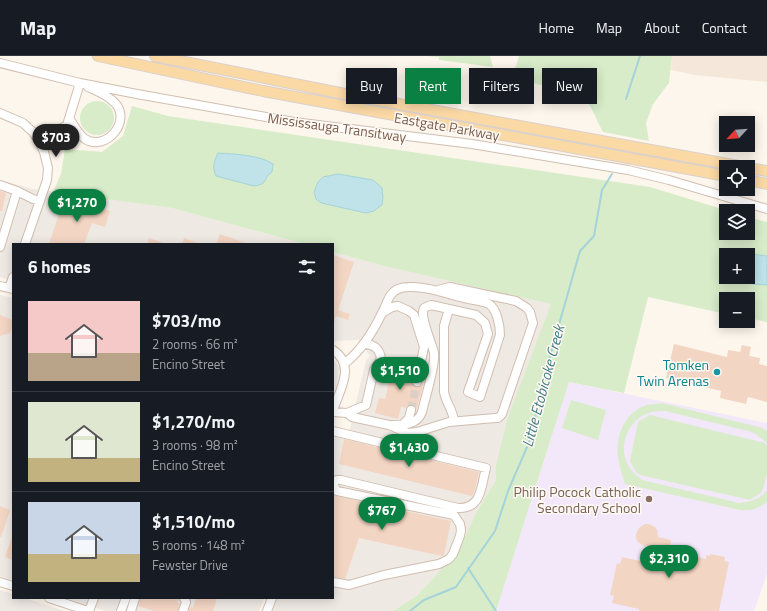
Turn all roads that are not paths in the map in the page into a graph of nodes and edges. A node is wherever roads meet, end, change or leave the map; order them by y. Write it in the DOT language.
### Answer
graph roads {
  1 [pos="98,56"];
  2 [pos="155,56"];
  3 [pos="0,63"];
  4 [pos="80,83"];
  5 [pos="0,114"];
  6 [pos="70,119"];
  7 [pos="39,141"];
  8 [pos="719,162"];
  9 [pos="755,169"];
  10 [pos="767,171"];
  11 [pos="719,175"];
  12 [pos="755,181"];
  13 [pos="767,184"];
  14 [pos="0,185"];
  15 [pos="17,191"];
  16 [pos="40,201"];
  17 [pos="767,209"];
  18 [pos="25,243"];
  19 [pos="0,246"];
  20 [pos="0,286"];
  21 [pos="11,288"];
  22 [pos="438,290"];
  23 [pos="449,309"];
  24 [pos="382,314"];
  25 [pos="364,344"];
  26 [pos="334,351"];
  27 [pos="434,354"];
  28 [pos="344,364"];
  29 [pos="334,408"];
  30 [pos="411,410"];
  31 [pos="334,411"];
  32 [pos="347,413"];
  33 [pos="454,421"];
  34 [pos="389,425"];
  35 [pos="400,425"];
  36 [pos="334,432"];
  37 [pos="334,483"];
  38 [pos="334,486"];
  39 [pos="0,582"];
  40 [pos="334,582"];
  41 [pos="12,586"];
  42 [pos="52,599"];
  43 [pos="94,599"];
  44 [pos="126,599"];
  45 [pos="135,599"];
  46 [pos="184,599"];
  47 [pos="272,599"];
  48 [pos="88,611"];
  49 [pos="121,611"];
  50 [pos="132,611"];
  51 [pos="183,611"];
  52 [pos="267,611"];
  1 -- 11 [label="main road, Eastgate Parkway"];
  2 -- 8 [label="main road, Eastgate Parkway"];
  3 -- 4 [label="street, Mississauga Transitway"];
  4 -- 6 [label="street"];
  4 -- 6 [label="street"];
  4 -- 17 [label="street, Mississauga Transitway"];
  5 -- 7 [label="street"];
  6 -- 7 [label="street"];
  7 -- 16 [label="street"];
  9 -- 10 [label="main road"];
  12 -- 13 [label="main road"];
  14 -- 15 [label="street"];
  15 -- 16 [label="street"];
  15 -- 19 [label="street"];
  16 -- 18 [label="street"];
  20 -- 21 [label="street"];
  22 -- 23 [label="street"];
  22 -- 24 [label="street"];
  22 -- 33 [label="street"];
  23 -- 27 [label="street"];
  23 -- 33 [label="street"];
  24 -- 25 [label="street"];
  24 -- 27 [label="street"];
  25 -- 28 [label="street"];
  25 -- 32 [label="street"];
  26 -- 28 [label="street"];
  27 -- 35 [label="street"];
  28 -- 29 [label="street"];
  30 -- 35 [label="street"];
  31 -- 32 [label="street"];
  32 -- 34 [label="street"];
  33 -- 34 [label="street"];
  34 -- 35 [label="street"];
  36 -- 37 [label="street"];
  38 -- 40 [label="street"];
  39 -- 41 [label="street"];
  42 -- 48 [label="street"];
  43 -- 48 [label="street"];
  44 -- 49 [label="street"];
  45 -- 50 [label="street"];
  46 -- 51 [label="street"];
  47 -- 52 [label="street"];
}
